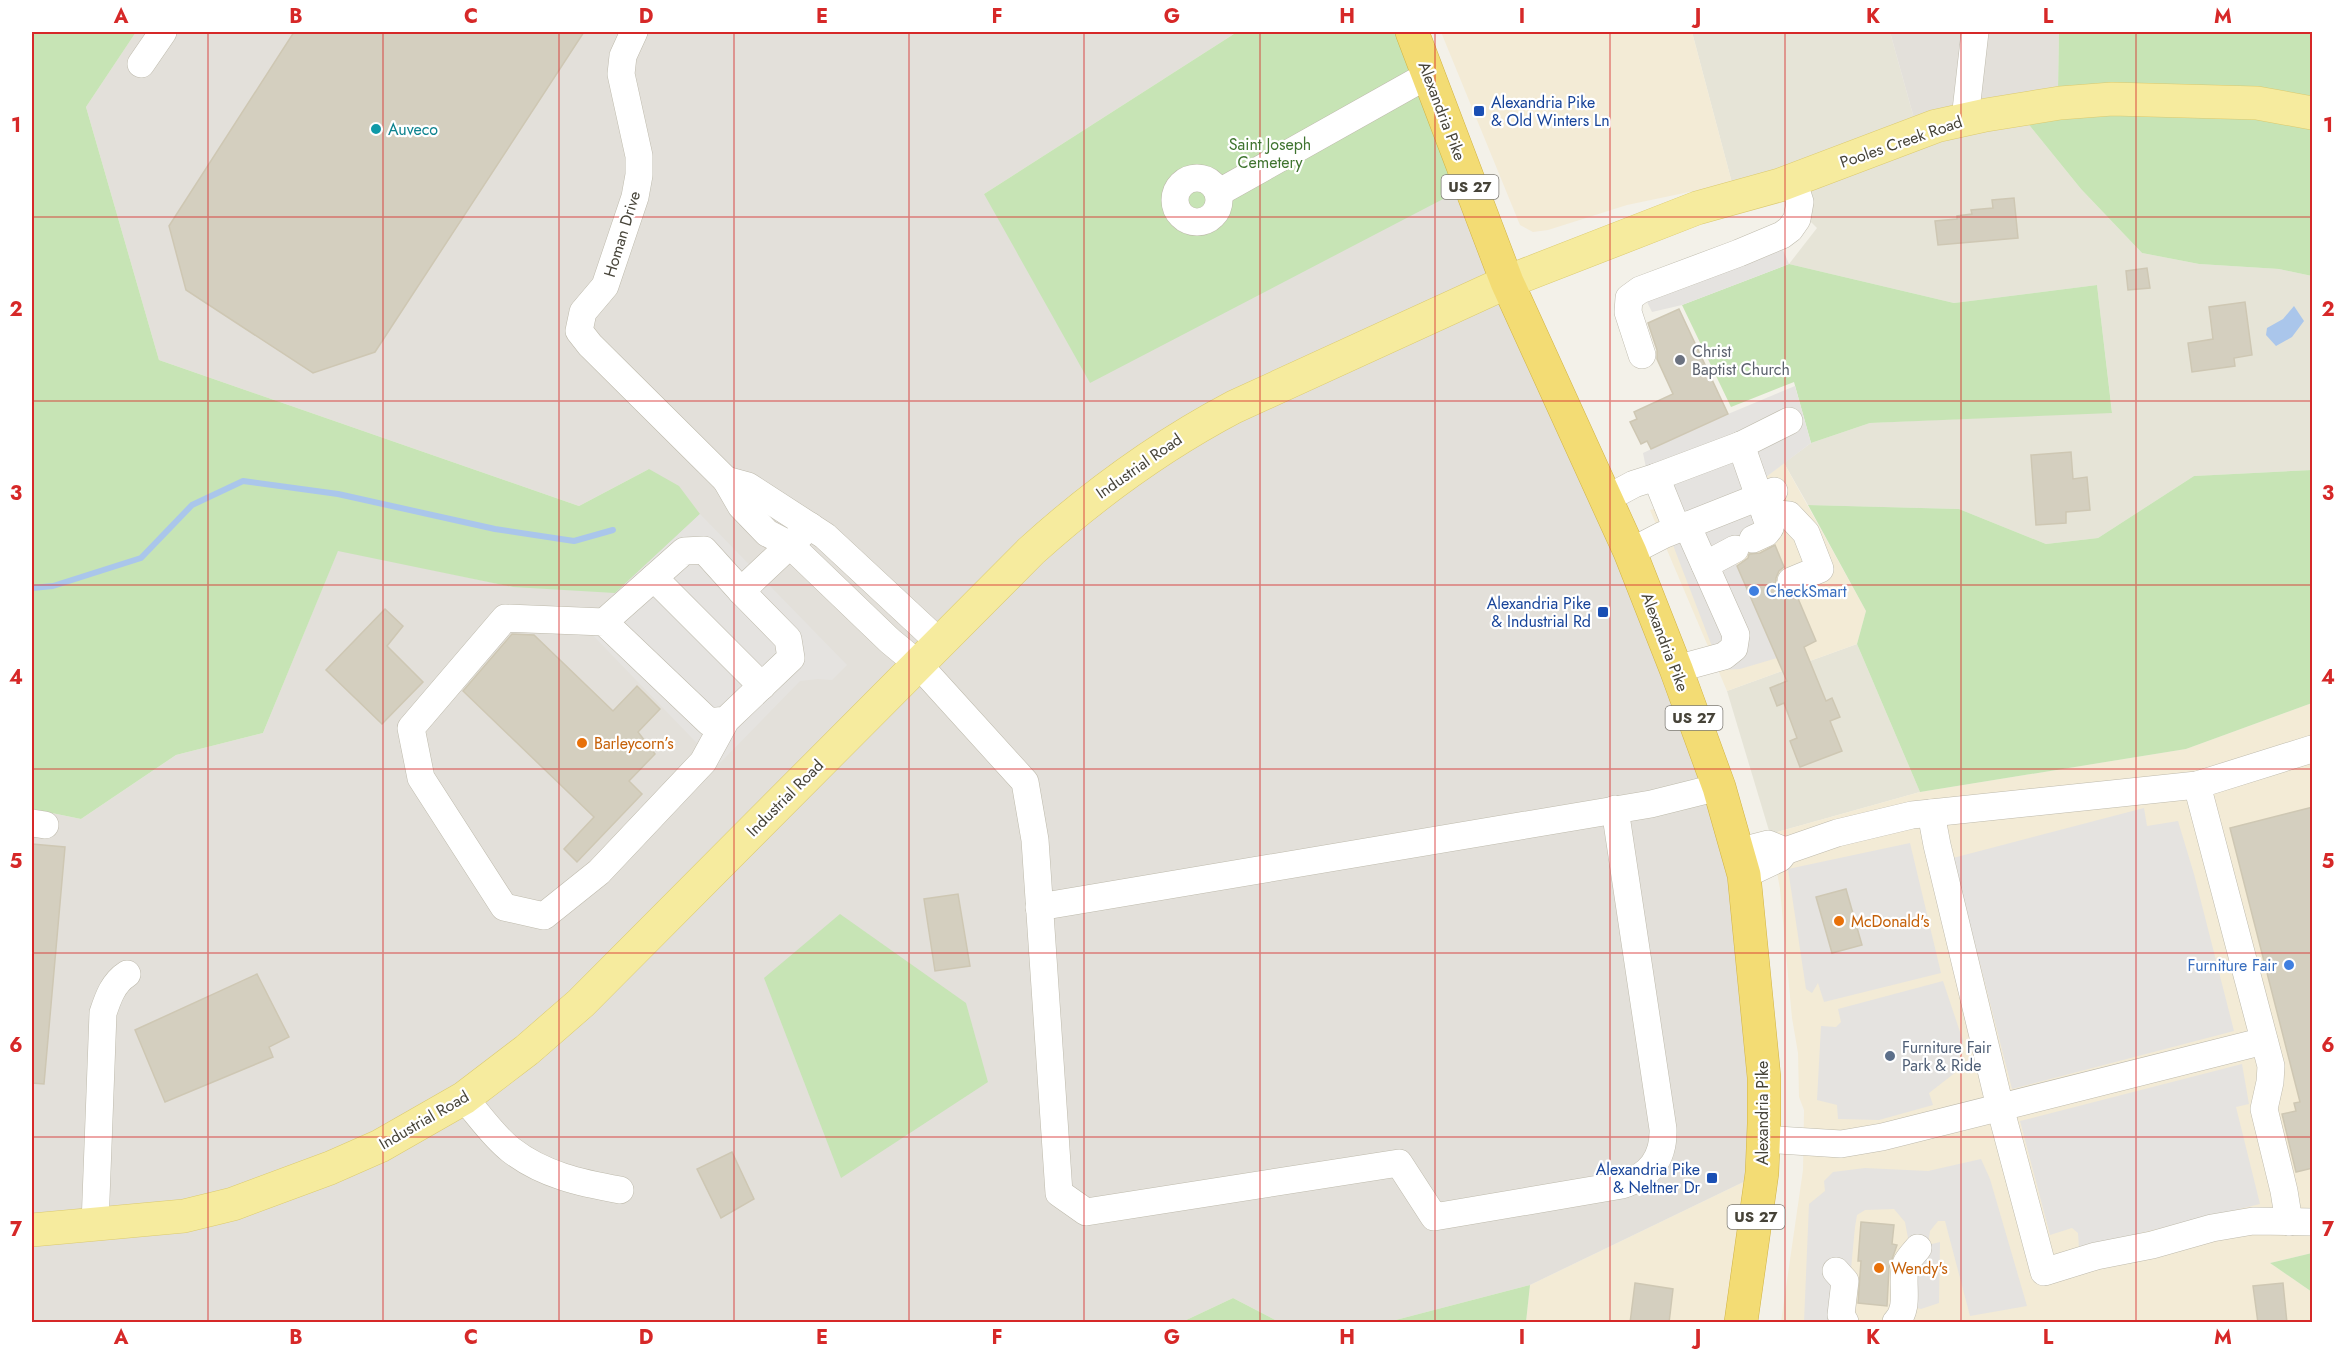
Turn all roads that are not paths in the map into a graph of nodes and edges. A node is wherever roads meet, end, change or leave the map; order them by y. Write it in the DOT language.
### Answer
graph roads {
  1 [pos="163,32"];
  2 [pos="634,32"];
  3 [pos="1412,32"];
  4 [pos="1975,32"];
  5 [pos="141,64"];
  6 [pos="1428,75"];
  7 [pos="2313,113"];
  8 [pos="1965,119"];
  9 [pos="1793,180"];
  10 [pos="1218,193"];
  11 [pos="1508,282"];
  12 [pos="1642,355"];
  13 [pos="1789,422"];
  14 [pos="1741,445"];
  15 [pos="1656,477"];
  16 [pos="726,480"];
  17 [pos="1606,499"];
  18 [pos="1766,500"];
  19 [pos="810,526"];
  20 [pos="1682,527"];
  21 [pos="790,545"];
  22 [pos="1630,552"];
  23 [pos="1705,565"];
  24 [pos="654,578"];
  25 [pos="1791,581"];
  26 [pos="741,591"];
  27 [pos="604,622"];
  28 [pos="929,653"];
  29 [pos="1676,669"];
  30 [pos="762,686"];
  31 [pos="726,720"];
  32 [pos="2313,749"];
  33 [pos="2197,785"];
  34 [pos="1719,787"];
  35 [pos="1615,809"];
  36 [pos="1931,813"];
  37 [pos="1740,864"];
  38 [pos="1039,907"];
  39 [pos="127,974"];
  40 [pos="2264,1041"];
  41 [pos="464,1098"];
  42 [pos="2000,1107"];
  43 [pos="1764,1139"];
  44 [pos="620,1190"];
  45 [pos="2301,1222"];
  46 [pos="95,1225"];
  47 [pos="32,1230"];
  48 [pos="1918,1248"];
  49 [pos="1836,1271"];
  50 [pos="1741,1323"];
  51 [pos="1845,1323"];
  52 [pos="1896,1323"];
  1 -- 5 [label="lane"];
  2 -- 16 [label="lane, Homan Drive"];
  3 -- 6 [label="highway, Alexandria Pike / US 27"];
  4 -- 8 [label="lane"];
  6 -- 10 [label="lane"];
  6 -- 11 [label="highway, Alexandria Pike / US 27"];
  7 -- 8 [label="main road, Pooles Creek Road"];
  8 -- 9 [label="main road, Pooles Creek Road"];
  9 -- 11 [label="main road, Pooles Creek Road"];
  9 -- 12 [label="lane"];
  11 -- 17 [label="highway, Alexandria Pike / US 27"];
  11 -- 28 [label="main road, Industrial Road"];
  13 -- 14 [label="lane"];
  14 -- 15 [label="lane"];
  14 -- 18 [label="lane"];
  15 -- 17 [label="lane"];
  15 -- 20 [label="lane"];
  16 -- 19 [label="lane, Homan Drive"];
  16 -- 21 [label="lane, Homan Drive"];
  17 -- 22 [label="highway, Alexandria Pike / US 27"];
  18 -- 20 [label="lane"];
  18 -- 23 [label="lane"];
  18 -- 25 [label="lane"];
  19 -- 21 [label="lane"];
  19 -- 28 [label="lane, Homan Drive"];
  20 -- 22 [label="lane"];
  20 -- 23 [label="lane"];
  21 -- 26 [label="lane"];
  21 -- 28 [label="lane, Homan Drive"];
  22 -- 29 [label="highway, Alexandria Pike / US 27"];
  23 -- 29 [label="lane"];
  24 -- 26 [label="lane"];
  24 -- 27 [label="lane"];
  24 -- 30 [label="lane"];
  26 -- 30 [label="lane"];
  27 -- 31 [label="lane"];
  27 -- 31 [label="lane"];
  28 -- 38 [label="lane"];
  28 -- 41 [label="main road, Industrial Road"];
  29 -- 34 [label="highway, Alexandria Pike / US 27"];
  30 -- 31 [label="lane"];
  32 -- 33 [label="lane"];
  33 -- 36 [label="lane"];
  33 -- 40 [label="lane"];
  34 -- 35 [label="lane"];
  34 -- 37 [label="highway, Alexandria Pike / US 27"];
  35 -- 38 [label="lane"];
  35 -- 38 [label="lane"];
  36 -- 37 [label="lane"];
  36 -- 42 [label="lane"];
  37 -- 43 [label="highway, Alexandria Pike / US 27"];
  39 -- 46 [label="lane"];
  40 -- 42 [label="lane"];
  40 -- 45 [label="lane"];
  41 -- 44 [label="lane"];
  41 -- 46 [label="main road, Industrial Road"];
  42 -- 43 [label="lane"];
  42 -- 45 [label="lane"];
  43 -- 50 [label="highway, Alexandria Pike / US 27"];
  46 -- 47 [label="main road, Industrial Road"];
  48 -- 52 [label="lane"];
  49 -- 51 [label="lane"];
}
